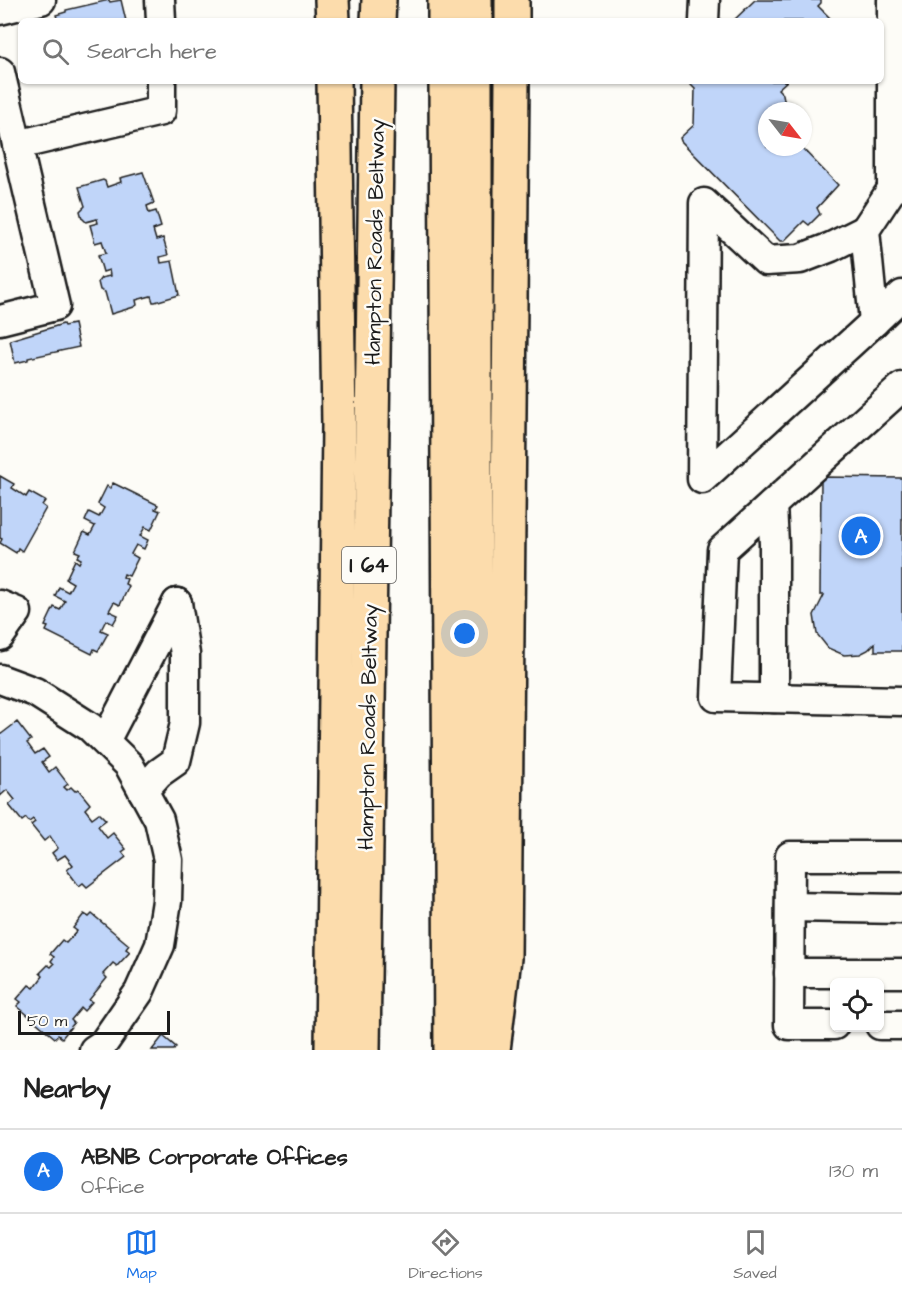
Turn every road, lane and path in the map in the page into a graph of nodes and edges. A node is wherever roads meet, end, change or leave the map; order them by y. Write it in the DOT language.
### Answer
graph roads {
  1 [pos="41,0"];
  2 [pos="160,0"];
  3 [pos="332,0"];
  4 [pos="379,0"];
  5 [pos="445,0"];
  6 [pos="475,0"];
  7 [pos="512,0"];
  8 [pos="705,0"];
  9 [pos="892,0"];
  10 [pos="0,10"];
  11 [pos="161,18"];
  12 [pos="333,18"];
  13 [pos="378,18"];
  14 [pos="445,18"];
  15 [pos="475,18"];
  16 [pos="512,18"];
  17 [pos="704,18"];
  18 [pos="0,72"];
  19 [pos="161,84"];
  20 [pos="334,84"];
  21 [pos="377,84"];
  22 [pos="446,84"];
  23 [pos="475,84"];
  24 [pos="512,84"];
  25 [pos="17,145"];
  26 [pos="897,187"];
  27 [pos="865,230"];
  28 [pos="902,295"];
  29 [pos="0,320"];
  30 [pos="874,322"];
  31 [pos="898,397"];
  32 [pos="772,505"];
  33 [pos="0,605"];
  34 [pos="0,636"];
  35 [pos="0,679"];
  36 [pos="774,698"];
  37 [pos="902,701"];
  38 [pos="105,741"];
  39 [pos="143,791"];
  40 [pos="902,856"];
  41 [pos="790,908"];
  42 [pos="902,909"];
  43 [pos="789,973"];
  44 [pos="902,973"];
  45 [pos="830,1025"];
  46 [pos="884,1026"];
  47 [pos="902,1026"];
  48 [pos="94,1050"];
  49 [pos="332,1050"];
  50 [pos="363,1050"];
  51 [pos="451,1050"];
  52 [pos="475,1050"];
  53 [pos="493,1050"];
  1 -- 10 [label="street"];
  2 -- 11 [label="street"];
  3 -- 12 [label="highway"];
  4 -- 13 [label="highway"];
  5 -- 14 [label="highway"];
  6 -- 15 [label="highway"];
  7 -- 16 [label="highway"];
  8 -- 17 [label="street"];
  9 -- 26 [label="street"];
  18 -- 25 [label="street"];
  19 -- 25 [label="street"];
  20 -- 49 [label="highway"];
  21 -- 50 [label="highway, Hampton Roads Beltway / I 64"];
  22 -- 51 [label="highway"];
  23 -- 52 [label="highway"];
  24 -- 53 [label="highway"];
  25 -- 29 [label="street"];
  26 -- 27 [label="street"];
  27 -- 30 [label="street"];
  27 -- 30 [label="street"];
  28 -- 30 [label="street"];
  31 -- 32 [label="street"];
  32 -- 36 [label="street"];
  32 -- 36 [label="street"];
  33 -- 34 [label="street"];
  35 -- 38 [label="street"];
  36 -- 37 [label="street"];
  38 -- 39 [label="street"];
  38 -- 39 [label="street"];
  39 -- 48 [label="street"];
  40 -- 41 [label="street"];
  41 -- 42 [label="street"];
  41 -- 43 [label="street"];
  43 -- 44 [label="street"];
  43 -- 45 [label="street"];
  46 -- 47 [label="street"];
}
